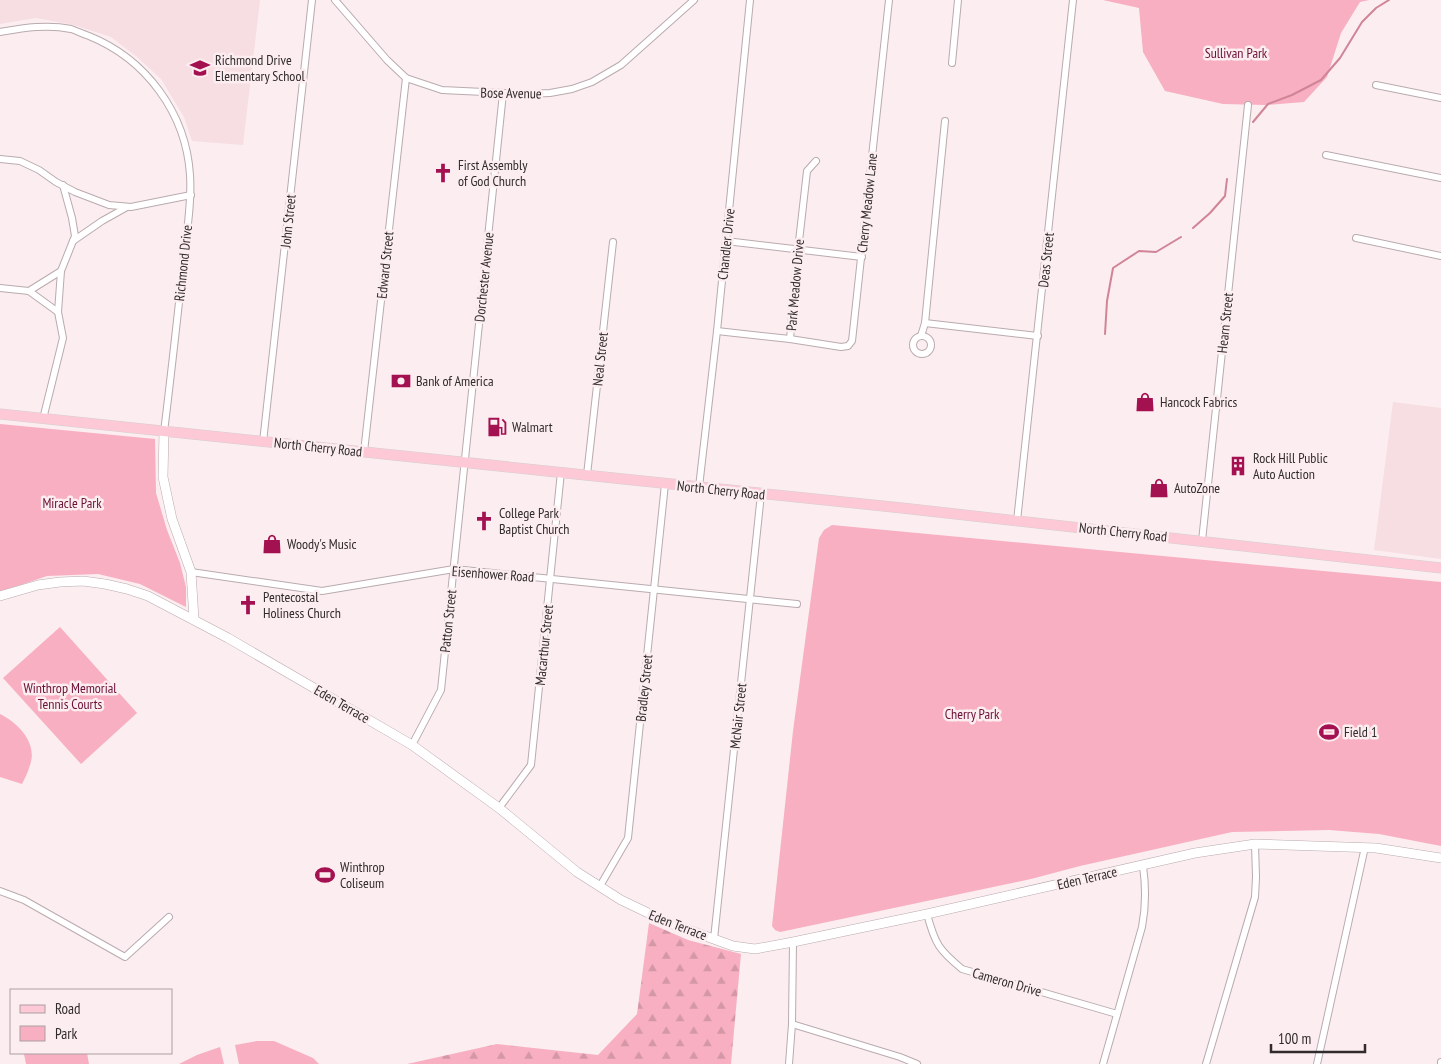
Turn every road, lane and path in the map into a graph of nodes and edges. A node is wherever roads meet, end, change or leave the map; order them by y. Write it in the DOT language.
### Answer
graph roads {
  1 [pos="312,0"];
  2 [pos="335,0"];
  3 [pos="694,0"];
  4 [pos="750,0"];
  5 [pos="889,0"];
  6 [pos="958,0"];
  7 [pos="1073,0"];
  8 [pos="0,32"];
  9 [pos="952,63"];
  10 [pos="406,78"];
  11 [pos="1376,85"];
  12 [pos="503,93"];
  13 [pos="1441,98"];
  14 [pos="1248,105"];
  15 [pos="945,121"];
  16 [pos="1326,155"];
  17 [pos="0,159"];
  18 [pos="816,161"];
  19 [pos="1441,178"];
  20 [pos="63,185"];
  21 [pos="190,196"];
  22 [pos="128,206"];
  23 [pos="1356,238"];
  24 [pos="74,241"];
  25 [pos="726,241"];
  26 [pos="613,242"];
  27 [pos="798,250"];
  28 [pos="1441,256"];
  29 [pos="862,257"];
  30 [pos="60,271"];
  31 [pos="0,288"];
  32 [pos="29,291"];
  33 [pos="58,312"];
  34 [pos="925,323"];
  35 [pos="717,331"];
  36 [pos="921,336"];
  37 [pos="1038,336"];
  38 [pos="790,339"];
  39 [pos="0,414"];
  40 [pos="43,419"];
  41 [pos="164,432"];
  42 [pos="263,442"];
  43 [pos="364,452"];
  44 [pos="465,462"];
  45 [pos="560,472"];
  46 [pos="587,475"];
  47 [pos="665,484"];
  48 [pos="699,487"];
  49 [pos="761,494"];
  50 [pos="1017,521"];
  51 [pos="1202,541"];
  52 [pos="1441,568"];
  53 [pos="454,569"];
  54 [pos="192,572"];
  55 [pos="550,578"];
  56 [pos="654,588"];
  57 [pos="0,596"];
  58 [pos="750,599"];
  59 [pos="797,604"];
  60 [pos="194,619"];
  61 [pos="412,745"];
  62 [pos="499,808"];
  63 [pos="1255,844"];
  64 [pos="1365,848"];
  65 [pos="1441,858"];
  66 [pos="1143,866"];
  67 [pos="600,886"];
  68 [pos="0,891"];
  69 [pos="927,914"];
  70 [pos="169,917"];
  71 [pos="714,939"];
  72 [pos="793,942"];
  73 [pos="1117,1014"];
  74 [pos="792,1024"];
  75 [pos="789,1064"];
  76 [pos="918,1064"];
  77 [pos="1103,1064"];
  78 [pos="1206,1064"];
  79 [pos="1318,1064"];
  1 -- 42 [label="street, John Street"];
  2 -- 10 [label="street, Bose Avenue"];
  3 -- 12 [label="street, Bose Avenue"];
  4 -- 25 [label="street, Chandler Drive"];
  5 -- 29 [label="street, Cherry Meadow Lane"];
  6 -- 9 [label="street"];
  7 -- 37 [label="street, Deas Street"];
  8 -- 21 [label="street, Richmond Drive"];
  10 -- 12 [label="street, Bose Avenue"];
  10 -- 43 [label="street, Edward Street"];
  11 -- 13 [label="street"];
  12 -- 44 [label="street, Dorchester Avenue"];
  14 -- 51 [label="street, Hearn Street"];
  15 -- 34 [label="street"];
  16 -- 19 [label="street"];
  17 -- 20 [label="street"];
  18 -- 27 [label="street, Park Meadow Drive"];
  20 -- 22 [label="street"];
  20 -- 24 [label="street"];
  21 -- 22 [label="street"];
  21 -- 41 [label="street, Richmond Drive"];
  22 -- 24 [label="street"];
  23 -- 28 [label="street"];
  24 -- 30 [label="street"];
  25 -- 27 [label="street"];
  25 -- 35 [label="street, Chandler Drive"];
  26 -- 46 [label="street, Neal Street"];
  27 -- 29 [label="street"];
  27 -- 38 [label="street, Park Meadow Drive"];
  29 -- 38 [label="street, Cherry Meadow Lane"];
  30 -- 32 [label="street"];
  30 -- 33 [label="street"];
  31 -- 32 [label="street"];
  32 -- 33 [label="street"];
  33 -- 40 [label="street"];
  34 -- 36 [label="street"];
  34 -- 37 [label="street"];
  35 -- 38 [label="street, Park Meadow Drive"];
  35 -- 48 [label="street, Chandler Drive"];
  37 -- 50 [label="street, Deas Street"];
  39 -- 40 [label="main road, North Cherry Road"];
  40 -- 41 [label="main road, North Cherry Road"];
  41 -- 42 [label="main road, North Cherry Road"];
  41 -- 54 [label="street, Richmond Drive"];
  42 -- 43 [label="main road, North Cherry Road"];
  43 -- 44 [label="main road, North Cherry Road"];
  44 -- 45 [label="main road, North Cherry Road"];
  44 -- 53 [label="street, Patton Street"];
  45 -- 46 [label="main road, North Cherry Road"];
  45 -- 55 [label="street, Macarthur Street"];
  46 -- 47 [label="main road, North Cherry Road"];
  47 -- 48 [label="main road, North Cherry Road"];
  47 -- 56 [label="street, Bradley Street"];
  48 -- 49 [label="main road, North Cherry Road"];
  49 -- 50 [label="main road, North Cherry Road"];
  49 -- 58 [label="street, McNair Street"];
  50 -- 51 [label="main road, North Cherry Road"];
  51 -- 52 [label="main road, North Cherry Road"];
  53 -- 54 [label="street, Eisenhower Road"];
  53 -- 55 [label="street, Eisenhower Road"];
  53 -- 61 [label="street, Patton Street"];
  54 -- 60 [label="street, Richmond Drive"];
  55 -- 56 [label="street, Eisenhower Road"];
  55 -- 62 [label="street, Macarthur Street"];
  56 -- 58 [label="street, Eisenhower Road"];
  56 -- 67 [label="street, Bradley Street"];
  57 -- 60 [label="street, Eden Terrace"];
  58 -- 59 [label="street, Eisenhower Road"];
  58 -- 71 [label="street, McNair Street"];
  60 -- 61 [label="street, Eden Terrace"];
  61 -- 62 [label="street, Eden Terrace"];
  62 -- 67 [label="street, Eden Terrace"];
  63 -- 64 [label="street, Eden Terrace"];
  63 -- 66 [label="street, Eden Terrace"];
  63 -- 78 [label="street"];
  64 -- 65 [label="street, Eden Terrace"];
  64 -- 79 [label="street"];
  66 -- 69 [label="street, Eden Terrace"];
  66 -- 73 [label="street"];
  67 -- 71 [label="street, Eden Terrace"];
  68 -- 70 [label="street"];
  69 -- 72 [label="street, Eden Terrace"];
  69 -- 73 [label="street, Cameron Drive"];
  71 -- 72 [label="street, Eden Terrace"];
  72 -- 74 [label="street"];
  73 -- 77 [label="street"];
  74 -- 75 [label="street"];
  74 -- 76 [label="street"];
}
